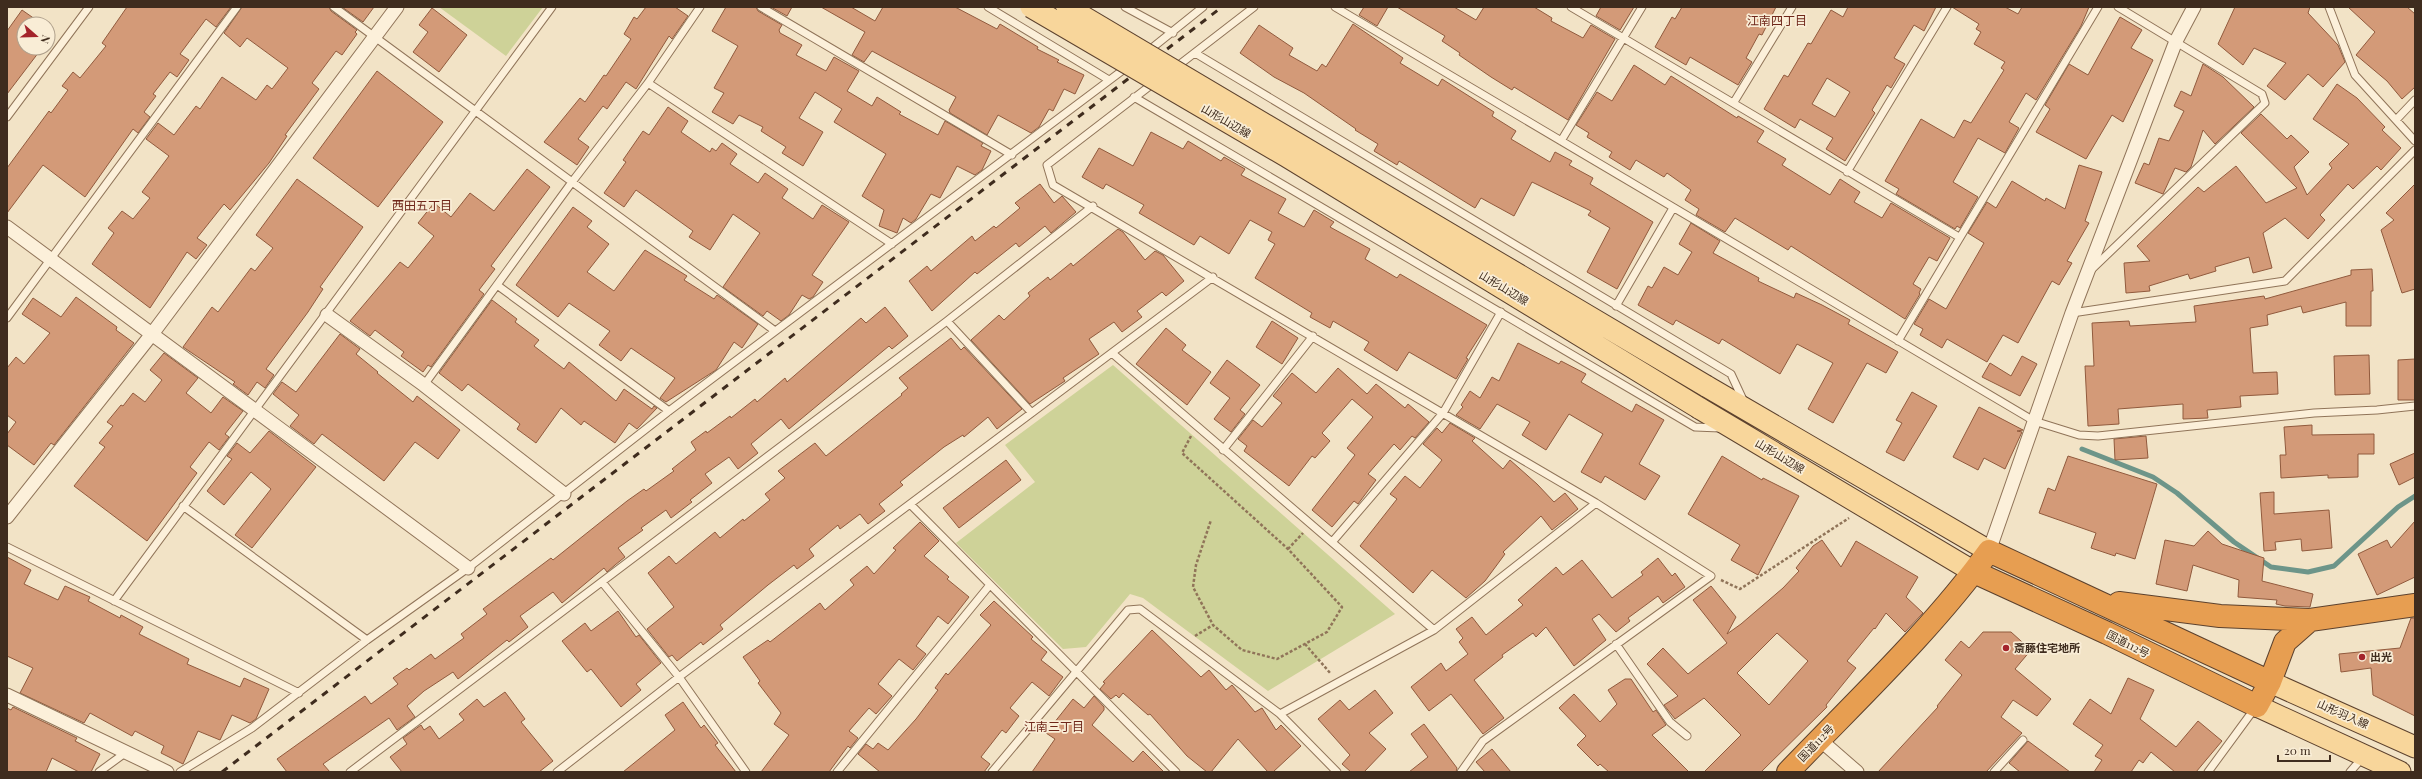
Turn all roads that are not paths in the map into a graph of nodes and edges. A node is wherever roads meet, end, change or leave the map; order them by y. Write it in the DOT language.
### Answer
graph roads {
  1 [pos="89,7"];
  2 [pos="237,7"];
  3 [pos="334,7"];
  4 [pos="397,7"];
  5 [pos="552,7"];
  6 [pos="700,7"];
  7 [pos="761,7"];
  8 [pos="988,7"];
  9 [pos="1032,7"];
  10 [pos="1067,7"];
  11 [pos="1125,7"];
  12 [pos="1203,7"];
  13 [pos="1254,7"];
  14 [pos="1335,7"];
  15 [pos="1571,7"];
  16 [pos="1642,7"];
  17 [pos="1792,7"];
  18 [pos="1947,7"];
  19 [pos="2098,7"];
  20 [pos="2118,7"];
  21 [pos="2194,7"];
  22 [pos="2329,7"];
  23 [pos="1173,33"];
  24 [pos="374,37"];
  25 [pos="1622,39"];
  26 [pos="2176,41"];
  27 [pos="1195,53"];
  28 [pos="1110,80"];
  29 [pos="648,84"];
  30 [pos="1134,97"];
  31 [pos="2415,100"];
  32 [pos="1734,102"];
  33 [pos="474,112"];
  34 [pos="7,117"];
  35 [pos="2396,120"];
  36 [pos="1561,141"];
  37 [pos="2415,141"];
  38 [pos="2415,150"];
  39 [pos="1012,155"];
  40 [pos="1847,172"];
  41 [pos="572,182"];
  42 [pos="1093,206"];
  43 [pos="1673,208"];
  44 [pos="7,227"];
  45 [pos="1959,237"];
  46 [pos="892,244"];
  47 [pos="50,259"];
  48 [pos="2087,274"];
  49 [pos="1213,277"];
  50 [pos="497,285"];
  51 [pos="1616,306"];
  52 [pos="1501,312"];
  53 [pos="2072,313"];
  54 [pos="327,315"];
  55 [pos="7,318"];
  56 [pos="947,321"];
  57 [pos="775,332"];
  58 [pos="152,334"];
  59 [pos="1313,336"];
  60 [pos="1898,341"];
  61 [pos="1112,353"];
  62 [pos="424,385"];
  63 [pos="2415,406"];
  64 [pos="1747,409"];
  65 [pos="254,410"];
  66 [pos="669,411"];
  67 [pos="1031,412"];
  68 [pos="1443,413"];
  69 [pos="2034,421"];
  70 [pos="1734,428"];
  71 [pos="1223,450"];
  72 [pos="564,494"];
  73 [pos="1596,503"];
  74 [pos="911,505"];
  75 [pos="183,506"];
  76 [pos="7,517"];
  77 [pos="1333,541"];
  78 [pos="7,547"];
  79 [pos="1989,551"];
  80 [pos="468,568"];
  81 [pos="1974,572"];
  82 [pos="602,582"];
  83 [pos="989,586"];
  84 [pos="2090,598"];
  85 [pos="114,601"];
  86 [pos="2413,605"];
  87 [pos="2310,620"];
  88 [pos="1434,630"];
  89 [pos="367,640"];
  90 [pos="1616,644"];
  91 [pos="1076,670"];
  92 [pos="679,678"];
  93 [pos="2270,682"];
  94 [pos="298,693"];
  95 [pos="7,695"];
  96 [pos="2257,706"];
  97 [pos="1280,714"];
  98 [pos="1687,736"];
  99 [pos="1819,739"];
  100 [pos="2023,740"];
  101 [pos="2415,747"];
  102 [pos="125,753"];
  103 [pos="2365,755"];
  104 [pos="99,772"];
  105 [pos="167,772"];
  106 [pos="180,772"];
  107 [pos="350,772"];
  108 [pos="558,772"];
  109 [pos="746,772"];
  110 [pos="837,772"];
  111 [pos="992,772"];
  112 [pos="1176,772"];
  113 [pos="1337,772"];
  114 [pos="1461,772"];
  115 [pos="1788,772"];
  116 [pos="1857,772"];
  117 [pos="1994,772"];
  118 [pos="2208,772"];
  119 [pos="2350,772"];
  120 [pos="2400,772"];
  1 -- 34 [label="lane"];
  2 -- 47 [label="lane"];
  3 -- 24 [label="lane"];
  4 -- 24 [label="street"];
  5 -- 33 [label="lane"];
  6 -- 29 [label="lane"];
  7 -- 39 [label="lane"];
  8 -- 28 [label="lane"];
  9 -- 70 [label="main road, 山形山辺線, bridge"];
  10 -- 64 [label="main road, 山形山辺線, bridge"];
  11 -- 23 [label="lane"];
  12 -- 23 [label="lane"];
  13 -- 27 [label="lane"];
  14 -- 36 [label="lane"];
  15 -- 25 [label="lane"];
  16 -- 25 [label="lane"];
  17 -- 32 [label="lane"];
  18 -- 40 [label="lane"];
  19 -- 45 [label="lane"];
  20 -- 26 [label="lane"];
  21 -- 26 [label="street"];
  22 -- 35 [label="lane"];
  23 -- 28 [label="lane"];
  24 -- 33 [label="lane"];
  24 -- 58 [label="street"];
  25 -- 32 [label="lane"];
  25 -- 36 [label="lane"];
  26 -- 48 [label="street"];
  26 -- 48 [label="lane"];
  27 -- 30 [label="lane"];
  27 -- 51 [label="lane"];
  28 -- 39 [label="lane"];
  29 -- 41 [label="lane"];
  29 -- 46 [label="lane"];
  30 -- 42 [label="lane"];
  30 -- 52 [label="lane"];
  31 -- 35 [label="lane"];
  32 -- 40 [label="lane"];
  33 -- 41 [label="lane"];
  33 -- 54 [label="lane"];
  35 -- 37 [label="lane"];
  36 -- 43 [label="lane"];
  38 -- 53 [label="lane"];
  39 -- 46 [label="lane"];
  40 -- 45 [label="lane"];
  41 -- 50 [label="lane"];
  41 -- 57 [label="lane"];
  42 -- 49 [label="lane"];
  42 -- 56 [label="lane"];
  43 -- 51 [label="lane"];
  43 -- 60 [label="lane"];
  44 -- 47 [label="street"];
  45 -- 60 [label="lane"];
  46 -- 57 [label="lane"];
  47 -- 55 [label="lane"];
  47 -- 58 [label="street"];
  48 -- 53 [label="street"];
  49 -- 59 [label="lane"];
  49 -- 61 [label="lane"];
  50 -- 62 [label="lane"];
  50 -- 66 [label="lane"];
  51 -- 64 [label="lane"];
  52 -- 68 [label="lane"];
  52 -- 70 [label="lane"];
  53 -- 69 [label="street"];
  54 -- 62 [label="street"];
  54 -- 65 [label="lane"];
  56 -- 67 [label="lane"];
  56 -- 82 [label="lane"];
  57 -- 66 [label="lane"];
  58 -- 65 [label="street"];
  58 -- 76 [label="street"];
  59 -- 68 [label="lane"];
  59 -- 71 [label="lane"];
  60 -- 69 [label="lane"];
  61 -- 67 [label="lane"];
  61 -- 71 [label="lane"];
  62 -- 72 [label="street"];
  63 -- 69 [label="lane"];
  64 -- 79 [label="main road, 山形山辺線"];
  65 -- 75 [label="lane"];
  65 -- 80 [label="street"];
  66 -- 72 [label="lane"];
  67 -- 74 [label="lane"];
  68 -- 73 [label="lane"];
  68 -- 77 [label="lane"];
  69 -- 79 [label="street"];
  70 -- 81 [label="main road, 山形山辺線"];
  71 -- 77 [label="lane"];
  72 -- 80 [label="lane"];
  73 -- 88 [label="lane"];
  73 -- 90 [label="lane"];
  74 -- 83 [label="lane"];
  74 -- 92 [label="lane"];
  75 -- 85 [label="lane"];
  75 -- 89 [label="lane"];
  77 -- 88 [label="lane"];
  78 -- 85 [label="lane"];
  79 -- 81 [label="highway, 国道112号"];
  79 -- 84 [label="highway"];
  80 -- 89 [label="lane"];
  81 -- 96 [label="highway, 国道112号"];
  81 -- 99 [label="highway, 国道112号"];
  82 -- 92 [label="lane"];
  82 -- 107 [label="lane"];
  83 -- 91 [label="lane"];
  83 -- 110 [label="lane"];
  84 -- 87 [label="highway"];
  84 -- 93 [label="highway"];
  85 -- 94 [label="lane"];
  86 -- 87 [label="highway"];
  87 -- 93 [label="highway"];
  88 -- 97 [label="lane"];
  89 -- 94 [label="lane"];
  90 -- 98 [label="lane"];
  90 -- 114 [label="lane"];
  91 -- 97 [label="lane"];
  91 -- 111 [label="lane"];
  91 -- 112 [label="lane"];
  92 -- 108 [label="lane"];
  92 -- 109 [label="lane"];
  93 -- 96 [label="highway"];
  93 -- 101 [label="main road, 山形羽入線"];
  94 -- 106 [label="lane"];
  95 -- 102 [label="street"];
  96 -- 103 [label="main road"];
  96 -- 118 [label="lane"];
  97 -- 113 [label="lane"];
  99 -- 115 [label="highway, 国道112号"];
  99 -- 116 [label="street"];
  100 -- 117 [label="lane"];
  102 -- 104 [label="lane"];
  102 -- 105 [label="street"];
  103 -- 119 [label="lane"];
  103 -- 120 [label="main road"];
}
